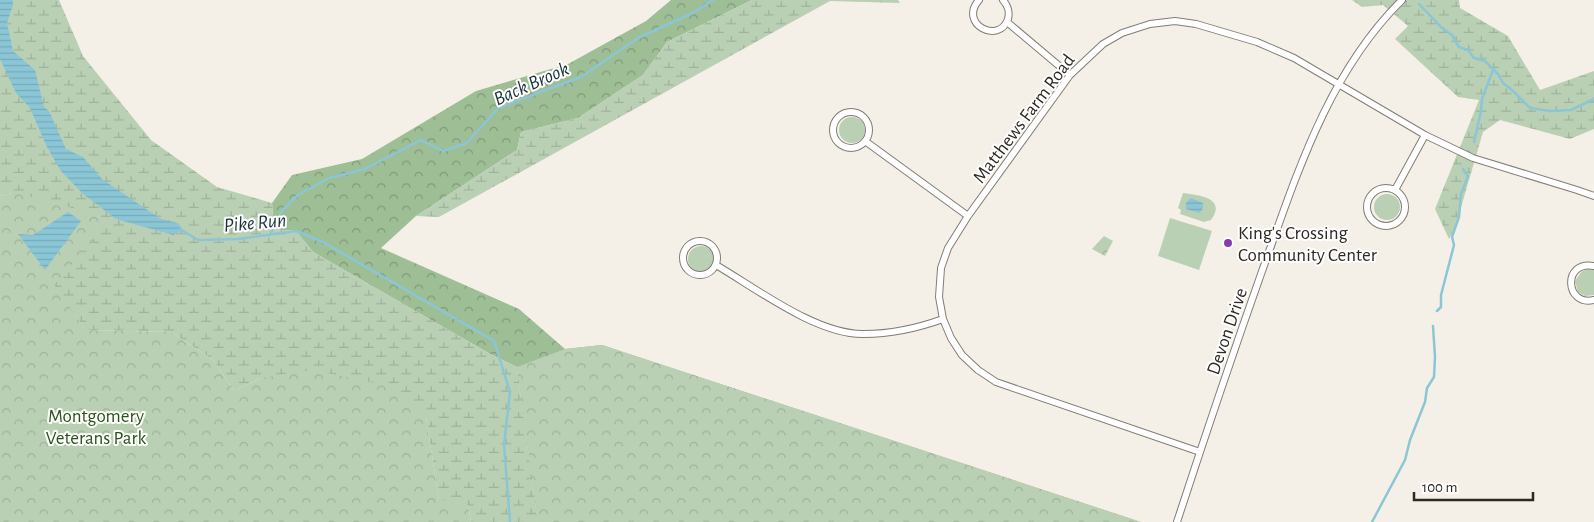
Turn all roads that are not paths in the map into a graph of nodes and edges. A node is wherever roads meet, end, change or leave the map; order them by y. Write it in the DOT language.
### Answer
graph roads {
  1 [pos="979,0"];
  2 [pos="1003,0"];
  3 [pos="1402,0"];
  4 [pos="1007,22"];
  5 [pos="1070,75"];
  6 [pos="1338,84"];
  7 [pos="1425,136"];
  8 [pos="865,141"];
  9 [pos="1395,190"];
  10 [pos="1594,196"];
  11 [pos="968,216"];
  12 [pos="716,265"];
  13 [pos="1594,266"];
  14 [pos="1594,300"];
  15 [pos="943,319"];
  16 [pos="1200,452"];
  17 [pos="1177,522"];
  1 -- 4 [label="street"];
  2 -- 4 [label="street"];
  3 -- 6 [label="street, Devon Drive"];
  4 -- 5 [label="street"];
  5 -- 6 [label="street, Matthews Farm Road"];
  5 -- 11 [label="street, Matthews Farm Road"];
  6 -- 7 [label="street, Matthews Farm Road"];
  6 -- 16 [label="street, Devon Drive"];
  7 -- 9 [label="street"];
  7 -- 10 [label="street, Matthews Farm Road"];
  8 -- 8 [label="street"];
  8 -- 11 [label="street"];
  9 -- 9 [label="street"];
  11 -- 15 [label="street, Matthews Farm Road"];
  12 -- 12 [label="street"];
  12 -- 15 [label="street"];
  13 -- 14 [label="street"];
  15 -- 16 [label="street, Matthews Farm Road"];
  16 -- 17 [label="street, Devon Drive"];
}
